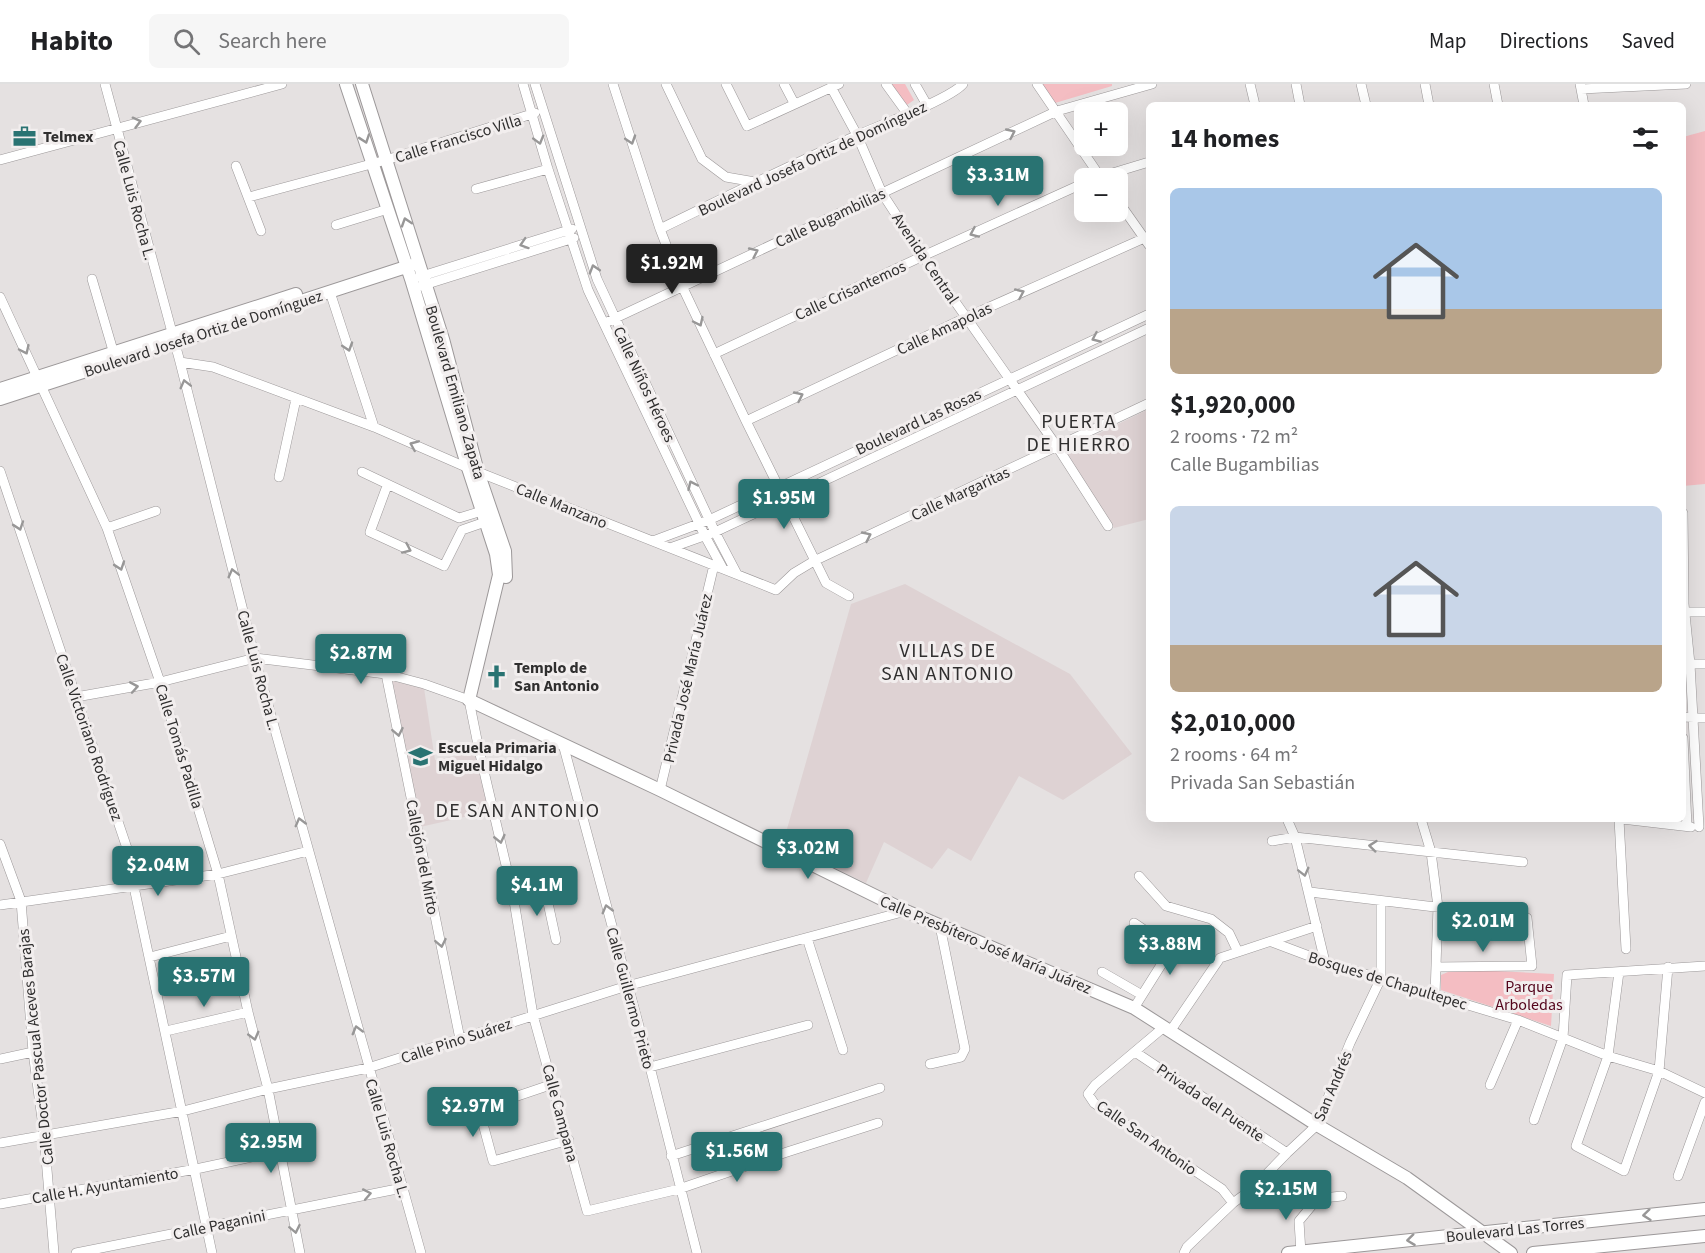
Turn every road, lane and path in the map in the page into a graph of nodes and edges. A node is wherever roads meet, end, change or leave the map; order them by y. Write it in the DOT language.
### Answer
graph roads {
  1 [pos="105,84"];
  2 [pos="282,84"];
  3 [pos="346,84"];
  4 [pos="362,84"];
  5 [pos="523,84"];
  6 [pos="535,84"];
  7 [pos="613,84"];
  8 [pos="666,84"];
  9 [pos="726,84"];
  10 [pos="784,84"];
  11 [pos="886,84"];
  12 [pos="915,84"];
  13 [pos="963,84"];
  14 [pos="1037,84"];
  15 [pos="1152,84"];
  16 [pos="1250,84"];
  17 [pos="1296,84"];
  18 [pos="1361,84"];
  19 [pos="1425,84"];
  20 [pos="1494,84"];
  21 [pos="1686,84"];
  22 [pos="835,86"];
  23 [pos="1581,87"];
  24 [pos="1254,102"];
  25 [pos="1299,102"];
  26 [pos="1365,102"];
  27 [pos="1428,102"];
  28 [pos="1497,102"];
  29 [pos="1584,102"];
  30 [pos="794,103"];
  31 [pos="927,105"];
  32 [pos="543,110"];
  33 [pos="1057,111"];
  34 [pos="907,113"];
  35 [pos="532,115"];
  36 [pos="116,128"];
  37 [pos="857,135"];
  38 [pos="0,160"];
  39 [pos="379,162"];
  40 [pos="1146,163"];
  41 [pos="236,166"];
  42 [pos="1092,168"];
  43 [pos="548,169"];
  44 [pos="1128,169"];
  45 [pos="755,182"];
  46 [pos="1074,188"];
  47 [pos="476,189"];
  48 [pos="882,193"];
  49 [pos="249,197"];
  50 [pos="388,209"];
  51 [pos="1128,214"];
  52 [pos="336,225"];
  53 [pos="660,230"];
  54 [pos="261,231"];
  55 [pos="581,231"];
  56 [pos="570,234"];
  57 [pos="1146,239"];
  58 [pos="1146,240"];
  59 [pos="923,256"];
  60 [pos="412,261"];
  61 [pos="92,279"];
  62 [pos="418,282"];
  63 [pos="682,286"];
  64 [pos="330,292"];
  65 [pos="0,297"];
  66 [pos="1146,315"];
  67 [pos="967,317"];
  68 [pos="609,321"];
  69 [pos="1146,329"];
  70 [pos="173,339"];
  71 [pos="114,354"];
  72 [pos="714,354"];
  73 [pos="180,362"];
  74 [pos="1009,378"];
  75 [pos="39,381"];
  76 [pos="0,389"];
  77 [pos="1016,389"];
  78 [pos="0,399"];
  79 [pos="296,399"];
  80 [pos="1146,404"];
  81 [pos="746,421"];
  82 [pos="374,428"];
  83 [pos="1058,448"];
  84 [pos="473,470"];
  85 [pos="0,471"];
  86 [pos="362,472"];
  87 [pos="279,477"];
  88 [pos="387,486"];
  89 [pos="779,487"];
  90 [pos="785,499"];
  91 [pos="156,510"];
  92 [pos="483,517"];
  93 [pos="459,518"];
  94 [pos="704,522"];
  95 [pos="1108,526"];
  96 [pos="107,528"];
  97 [pos="462,530"];
  98 [pos="715,532"];
  99 [pos="705,536"];
  100 [pos="653,541"];
  101 [pos="670,548"];
  102 [pos="814,561"];
  103 [pos="718,567"];
  104 [pos="737,574"];
  105 [pos="776,590"];
  106 [pos="849,596"];
  107 [pos="1686,608"];
  108 [pos="1705,612"];
  109 [pos="1686,645"];
  110 [pos="255,658"];
  111 [pos="1705,663"];
  112 [pos="1687,664"];
  113 [pos="386,674"];
  114 [pos="160,682"];
  115 [pos="76,697"];
  116 [pos="473,702"];
  117 [pos="1688,718"];
  118 [pos="1705,718"];
  119 [pos="563,744"];
  120 [pos="1686,771"];
  121 [pos="1701,774"];
  122 [pos="660,790"];
  123 [pos="1686,808"];
  124 [pos="1288,822"];
  125 [pos="1422,822"];
  126 [pos="1620,822"];
  127 [pos="1649,822"];
  128 [pos="1687,826"];
  129 [pos="1702,827"];
  130 [pos="1295,837"];
  131 [pos="1272,841"];
  132 [pos="0,844"];
  133 [pos="308,851"];
  134 [pos="1431,852"];
  135 [pos="1523,862"];
  136 [pos="218,874"];
  137 [pos="1139,876"];
  138 [pos="134,887"];
  139 [pos="1310,892"];
  140 [pos="513,895"];
  141 [pos="21,901"];
  142 [pos="1381,902"];
  143 [pos="0,905"];
  144 [pos="1438,907"];
  145 [pos="906,911"];
  146 [pos="1134,923"];
  147 [pos="940,926"];
  148 [pos="1317,926"];
  149 [pos="1183,930"];
  150 [pos="231,936"];
  151 [pos="807,938"];
  152 [pos="556,940"];
  153 [pos="1272,942"];
  154 [pos="1171,948"];
  155 [pos="1626,949"];
  156 [pos="1238,952"];
  157 [pos="150,957"];
  158 [pos="1325,962"];
  159 [pos="1705,966"];
  160 [pos="1436,967"];
  161 [pos="1668,967"];
  162 [pos="1102,972"];
  163 [pos="1619,972"];
  164 [pos="1381,978"];
  165 [pos="627,986"];
  166 [pos="1142,995"];
  167 [pos="1435,996"];
  168 [pos="1134,1008"];
  169 [pos="248,1012"];
  170 [pos="533,1015"];
  171 [pos="1518,1020"];
  172 [pos="808,1025"];
  173 [pos="1167,1028"];
  174 [pos="166,1031"];
  175 [pos="1563,1038"];
  176 [pos="460,1039"];
  177 [pos="843,1050"];
  178 [pos="33,1052"];
  179 [pos="1135,1052"];
  180 [pos="1608,1056"];
  181 [pos="0,1059"];
  182 [pos="930,1064"];
  183 [pos="650,1067"];
  184 [pos="368,1068"];
  185 [pos="1659,1071"];
  186 [pos="553,1084"];
  187 [pos="1490,1085"];
  188 [pos="880,1088"];
  189 [pos="268,1089"];
  190 [pos="1705,1093"];
  191 [pos="1705,1102"];
  192 [pos="183,1111"];
  193 [pos="1534,1120"];
  194 [pos="878,1123"];
  195 [pos="1317,1125"];
  196 [pos="44,1134"];
  197 [pos="569,1140"];
  198 [pos="0,1143"];
  199 [pos="280,1151"];
  200 [pos="1287,1153"];
  201 [pos="671,1156"];
  202 [pos="196,1169"];
  203 [pos="1678,1176"];
  204 [pos="402,1188"];
  205 [pos="1252,1189"];
  206 [pos="679,1190"];
  207 [pos="50,1194"];
  208 [pos="1342,1196"];
  209 [pos="1318,1198"];
  210 [pos="1233,1203"];
  211 [pos="0,1204"];
  212 [pos="291,1209"];
  213 [pos="1705,1209"];
  214 [pos="207,1228"];
  215 [pos="1484,1232"];
  216 [pos="1705,1236"];
  217 [pos="1504,1248"];
  218 [pos="1297,1252"];
  219 [pos="54,1253"];
  220 [pos="76,1253"];
  221 [pos="212,1253"];
  222 [pos="300,1253"];
  223 [pos="421,1253"];
  224 [pos="697,1253"];
  225 [pos="1184,1253"];
  226 [pos="1533,1253"];
  1 -- 36 [label="street, Calle Luis Rocha L."];
  36 -- 2 [label="street, one-way"];
  3 -- 39 [label="street, Boulevard Emiliano Zapata, one-way"];
  4 -- 39 [label="street, Boulevard Emiliano Zapata"];
  5 -- 35 [label="street, Calle Niños Héroes"];
  6 -- 32 [label="street, Calle Niños Héroes"];
  7 -- 53 [label="street, one-way"];
  8 -- 45 [label="street"];
  9 -- 30 [label="street"];
  10 -- 30 [label="street"];
  11 -- 34 [label="street"];
  12 -- 31 [label="street"];
  13 -- 31 [label="street, Boulevard Josefa Ortiz de Domínguez"];
  14 -- 33 [label="street"];
  15 -- 33 [label="street, Calle Bugambilias"];
  16 -- 24 [label="street"];
  17 -- 25 [label="street"];
  18 -- 26 [label="street"];
  19 -- 27 [label="street"];
  20 -- 28 [label="street"];
  21 -- 23 [label="street"];
  22 -- 30 [label="street"];
  22 -- 37 [label="street, Avenida Central"];
  23 -- 29 [label="street"];
  31 -- 34 [label="street, Boulevard Josefa Ortiz de Domínguez"];
  32 -- 35 [label="street, Calle Francisco Villa"];
  32 -- 55 [label="street, Calle Niños Héroes"];
  33 -- 42 [label="street"];
  48 -- 33 [label="street, Calle Bugambilias, one-way"];
  34 -- 37 [label="street, Boulevard Josefa Ortiz de Domínguez"];
  35 -- 39 [label="street, Calle Francisco Villa"];
  35 -- 43 [label="street, Calle Niños Héroes, one-way"];
  36 -- 38 [label="street"];
  36 -- 70 [label="street, Calle Luis Rocha L."];
  37 -- 45 [label="street, Boulevard Josefa Ortiz de Domínguez"];
  37 -- 48 [label="street, Avenida Central"];
  39 -- 49 [label="street, Calle Francisco Villa"];
  39 -- 50 [label="street, Boulevard Emiliano Zapata"];
  60 -- 39 [label="street, Boulevard Emiliano Zapata, one-way"];
  40 -- 44 [label="street"];
  41 -- 49 [label="street"];
  43 -- 47 [label="street"];
  43 -- 56 [label="street, Calle Niños Héroes"];
  45 -- 53 [label="street, Boulevard Josefa Ortiz de Domínguez"];
  46 -- 59 [label="street, Calle Crisantemos, one-way"];
  48 -- 59 [label="street, Avenida Central"];
  63 -- 48 [label="street, Calle Bugambilias, one-way"];
  49 -- 54 [label="street"];
  50 -- 52 [label="street"];
  50 -- 60 [label="street, Boulevard Emiliano Zapata"];
  51 -- 57 [label="street"];
  53 -- 63 [label="street"];
  55 -- 56 [label="street"];
  68 -- 55 [label="street, Calle Niños Héroes, one-way"];
  56 -- 62 [label="street"];
  56 -- 68 [label="street, Calle Niños Héroes"];
  67 -- 58 [label="street, Calle Amapolas, one-way"];
  59 -- 67 [label="street, Avenida Central"];
  59 -- 72 [label="street, Calle Crisantemos"];
  60 -- 62 [label="street, Boulevard Emiliano Zapata"];
  60 -- 64 [label="street, Boulevard Josefa Ortiz de Domínguez"];
  60 -- 70 [label="street, Boulevard Josefa Ortiz de Domínguez"];
  61 -- 71 [label="street"];
  62 -- 84 [label="street, Boulevard Emiliano Zapata"];
  63 -- 68 [label="street, Calle Bugambilias"];
  63 -- 72 [label="street, one-way"];
  64 -- 70 [label="street, Boulevard Josefa Ortiz de Domínguez"];
  64 -- 82 [label="street, one-way"];
  65 -- 75 [label="street, Calle Tomás Padilla, one-way"];
  66 -- 74 [label="street, Boulevard Las Rosas, one-way"];
  67 -- 74 [label="street, Avenida Central"];
  81 -- 67 [label="street, Calle Amapolas, one-way"];
  68 -- 94 [label="street, Calle Niños Héroes"];
  69 -- 77 [label="street, Boulevard Las Rosas"];
  70 -- 71 [label="street, Boulevard Josefa Ortiz de Domínguez"];
  70 -- 73 [label="street, Calle Luis Rocha L."];
  70 -- 75 [label="street, Boulevard Josefa Ortiz de Domínguez"];
  71 -- 75 [label="street, Boulevard Josefa Ortiz de Domínguez"];
  72 -- 81 [label="street"];
  73 -- 79 [label="street, Calle Manzano"];
  110 -- 73 [label="street, Calle Luis Rocha L., one-way"];
  74 -- 77 [label="street, Avenida Central"];
  74 -- 89 [label="street, Boulevard Las Rosas"];
  75 -- 76 [label="street, Boulevard Josefa Ortiz de Domínguez"];
  75 -- 78 [label="street, Boulevard Josefa Ortiz de Domínguez"];
  75 -- 96 [label="street, Calle Tomás Padilla"];
  77 -- 83 [label="street, Avenida Central"];
  77 -- 90 [label="street, Boulevard Las Rosas"];
  79 -- 82 [label="street, Calle Manzano"];
  79 -- 87 [label="street"];
  80 -- 83 [label="street, Calle Margaritas"];
  81 -- 89 [label="street"];
  84 -- 82 [label="street, Calle Manzano, one-way"];
  83 -- 95 [label="street, Avenida Central"];
  102 -- 83 [label="street, Calle Margaritas, one-way"];
  84 -- 92 [label="street, Boulevard Emiliano Zapata"];
  84 -- 100 [label="street, Calle Manzano"];
  84 -- 116 [label="street, Boulevard Emiliano Zapata"];
  85 -- 115 [label="street, Calle Victoriano Rodríguez, one-way"];
  86 -- 88 [label="street"];
  88 -- 93 [label="street"];
  88 -- 97 [label="street, one-way"];
  89 -- 90 [label="street"];
  89 -- 94 [label="street, Boulevard Las Rosas"];
  90 -- 98 [label="street, Boulevard Las Rosas"];
  90 -- 102 [label="street"];
  91 -- 96 [label="street"];
  92 -- 93 [label="street"];
  92 -- 97 [label="street"];
  92 -- 116 [label="street, Boulevard Emiliano Zapata"];
  93 -- 97 [label="street"];
  94 -- 98 [label="street, Calle Niños Héroes"];
  94 -- 99 [label="street, Calle Niños Héroes"];
  94 -- 100 [label="street, Boulevard Las Rosas"];
  96 -- 114 [label="street, Calle Tomás Padilla, one-way"];
  98 -- 99 [label="street, Boulevard Las Rosas"];
  98 -- 104 [label="street, Calle Niños Héroes"];
  99 -- 101 [label="street, Boulevard Las Rosas"];
  99 -- 103 [label="street, Calle Niños Héroes"];
  100 -- 101 [label="street, Calle Manzano"];
  101 -- 103 [label="street, Calle Manzano"];
  102 -- 105 [label="street, Calle Margaritas"];
  102 -- 106 [label="street"];
  103 -- 104 [label="street, Calle Manzano"];
  103 -- 122 [label="street, Privada José María Juárez"];
  104 -- 105 [label="street, Calle Manzano"];
  107 -- 108 [label="street"];
  109 -- 112 [label="street"];
  110 -- 113 [label="street, Calle Presbítero José María Juárez"];
  110 -- 114 [label="street"];
  133 -- 110 [label="street, Calle Luis Rocha L., one-way"];
  111 -- 112 [label="street"];
  112 -- 117 [label="street"];
  113 -- 116 [label="street, Calle Presbítero José María Juárez"];
  113 -- 176 [label="street, Callejón del Mirto, one-way"];
  115 -- 114 [label="street, one-way"];
  114 -- 136 [label="street, Calle Tomás Padilla"];
  115 -- 138 [label="street, Calle Victoriano Rodríguez"];
  116 -- 119 [label="street, Calle Presbítero José María Juárez"];
  116 -- 140 [label="street, Calle Campana, one-way"];
  117 -- 118 [label="street"];
  117 -- 121 [label="street"];
  119 -- 122 [label="street, Calle Presbítero José María Juárez"];
  165 -- 119 [label="street, Calle Guillermo Prieto, one-way"];
  120 -- 121 [label="street"];
  121 -- 129 [label="street"];
  122 -- 145 [label="street, Calle Presbítero José María Juárez"];
  123 -- 128 [label="street"];
  124 -- 130 [label="street"];
  125 -- 134 [label="street"];
  126 -- 155 [label="street"];
  127 -- 128 [label="street"];
  128 -- 129 [label="street"];
  130 -- 131 [label="street"];
  134 -- 130 [label="street, one-way"];
  130 -- 139 [label="street, one-way"];
  132 -- 141 [label="street, Calle Doctor Pascual Aceves Barajas"];
  133 -- 136 [label="street"];
  184 -- 133 [label="street, Calle Luis Rocha L., one-way"];
  134 -- 135 [label="street"];
  134 -- 144 [label="street"];
  136 -- 138 [label="street"];
  136 -- 150 [label="street, Calle Tomás Padilla"];
  137 -- 156 [label="street"];
  138 -- 141 [label="street"];
  138 -- 157 [label="street, Calle Victoriano Rodríguez"];
  139 -- 142 [label="street"];
  139 -- 148 [label="street"];
  140 -- 152 [label="street"];
  140 -- 170 [label="street, Calle Campana"];
  141 -- 143 [label="street"];
  141 -- 178 [label="street, Calle Doctor Pascual Aceves Barajas"];
  142 -- 144 [label="street"];
  142 -- 164 [label="street"];
  144 -- 160 [label="street"];
  144 -- 160 [label="street"];
  145 -- 147 [label="street, Calle Presbítero José María Juárez"];
  145 -- 151 [label="street, Calle Pino Suárez"];
  146 -- 154 [label="street"];
  147 -- 168 [label="street, Calle Presbítero José María Juárez"];
  147 -- 182 [label="street"];
  148 -- 153 [label="street"];
  148 -- 158 [label="street"];
  149 -- 154 [label="street"];
  150 -- 157 [label="street"];
  150 -- 169 [label="street, Calle Tomás Padilla"];
  151 -- 165 [label="street, Calle Pino Suárez"];
  151 -- 177 [label="street"];
  153 -- 156 [label="street"];
  153 -- 158 [label="street, Bosques de Chapultepec"];
  154 -- 166 [label="street"];
  156 -- 173 [label="street"];
  157 -- 174 [label="street, Calle Victoriano Rodríguez"];
  158 -- 164 [label="street, Bosques de Chapultepec"];
  159 -- 161 [label="street"];
  160 -- 167 [label="street"];
  161 -- 163 [label="street"];
  161 -- 185 [label="street"];
  162 -- 166 [label="street"];
  163 -- 175 [label="street"];
  163 -- 180 [label="street"];
  164 -- 167 [label="street, Bosques de Chapultepec"];
  164 -- 195 [label="street, San Andrés"];
  165 -- 170 [label="street, Calle Pino Suárez"];
  165 -- 183 [label="street, Calle Guillermo Prieto"];
  166 -- 168 [label="street"];
  167 -- 171 [label="street, Bosques de Chapultepec"];
  168 -- 173 [label="street, Calle Presbítero José María Juárez"];
  169 -- 174 [label="street"];
  169 -- 189 [label="street, Calle Tomás Padilla, one-way"];
  170 -- 176 [label="street, Calle Pino Suárez"];
  170 -- 186 [label="street, Calle Campana"];
  171 -- 175 [label="street, Bosques de Chapultepec"];
  171 -- 187 [label="street"];
  172 -- 183 [label="street"];
  173 -- 179 [label="street"];
  173 -- 195 [label="street, Calle Presbítero José María Juárez"];
  174 -- 192 [label="street, Calle Victoriano Rodríguez"];
  175 -- 180 [label="street, Bosques de Chapultepec"];
  175 -- 193 [label="street"];
  176 -- 184 [label="street, Calle Pino Suárez"];
  178 -- 181 [label="street"];
  178 -- 196 [label="street, Calle Doctor Pascual Aceves Barajas"];
  179 -- 200 [label="street, Privada del Puente"];
  179 -- 210 [label="street, Calle San Antonio"];
  180 -- 185 [label="street, Bosques de Chapultepec"];
  180 -- 185 [label="street"];
  183 -- 201 [label="street, Calle Guillermo Prieto"];
  184 -- 189 [label="street, Calle Pino Suárez"];
  184 -- 204 [label="street, Calle Luis Rocha L."];
  185 -- 190 [label="street, Bosques de Chapultepec"];
  186 -- 197 [label="street, Calle Campana"];
  186 -- 197 [label="street"];
  188 -- 201 [label="street"];
  189 -- 192 [label="street, Calle Pino Suárez"];
  189 -- 199 [label="street, Calle Tomás Padilla"];
  191 -- 203 [label="street"];
  192 -- 196 [label="street, Calle Pino Suárez"];
  192 -- 202 [label="street, Calle Victoriano Rodríguez"];
  194 -- 206 [label="street"];
  195 -- 200 [label="street, San Andrés"];
  195 -- 215 [label="street, Calle Presbítero José María Juárez"];
  196 -- 198 [label="street, Calle Pino Suárez"];
  196 -- 207 [label="street, Calle Doctor Pascual Aceves Barajas"];
  197 -- 206 [label="street, Calle Campana"];
  199 -- 202 [label="street, Calle H. Ayuntamiento"];
  199 -- 212 [label="street, Calle Tomás Padilla"];
  200 -- 205 [label="street, San Andrés"];
  201 -- 206 [label="street, Calle Guillermo Prieto"];
  202 -- 207 [label="street, Calle H. Ayuntamiento"];
  202 -- 214 [label="street, Calle Victoriano Rodríguez"];
  212 -- 204 [label="street, Calle Paganini, one-way"];
  204 -- 223 [label="street, Calle Luis Rocha L."];
  205 -- 209 [label="street"];
  205 -- 210 [label="street, San Andrés"];
  206 -- 224 [label="street, Calle Guillermo Prieto"];
  207 -- 211 [label="street, Calle H. Ayuntamiento"];
  207 -- 219 [label="street, Calle Doctor Pascual Aceves Barajas"];
  208 -- 209 [label="street"];
  209 -- 218 [label="street"];
  210 -- 225 [label="street, San Andrés"];
  212 -- 214 [label="street, Calle Paganini"];
  212 -- 222 [label="street, Calle Tomás Padilla, one-way"];
  213 -- 215 [label="street, Boulevard Las Torres, one-way"];
  214 -- 220 [label="street, Calle Paganini"];
  214 -- 221 [label="street, Calle Victoriano Rodríguez"];
  215 -- 217 [label="street, Calle Presbítero José María Juárez"];
  215 -- 218 [label="street, Boulevard Las Torres, one-way"];
  216 -- 226 [label="street, Boulevard Las Torres"];
}
